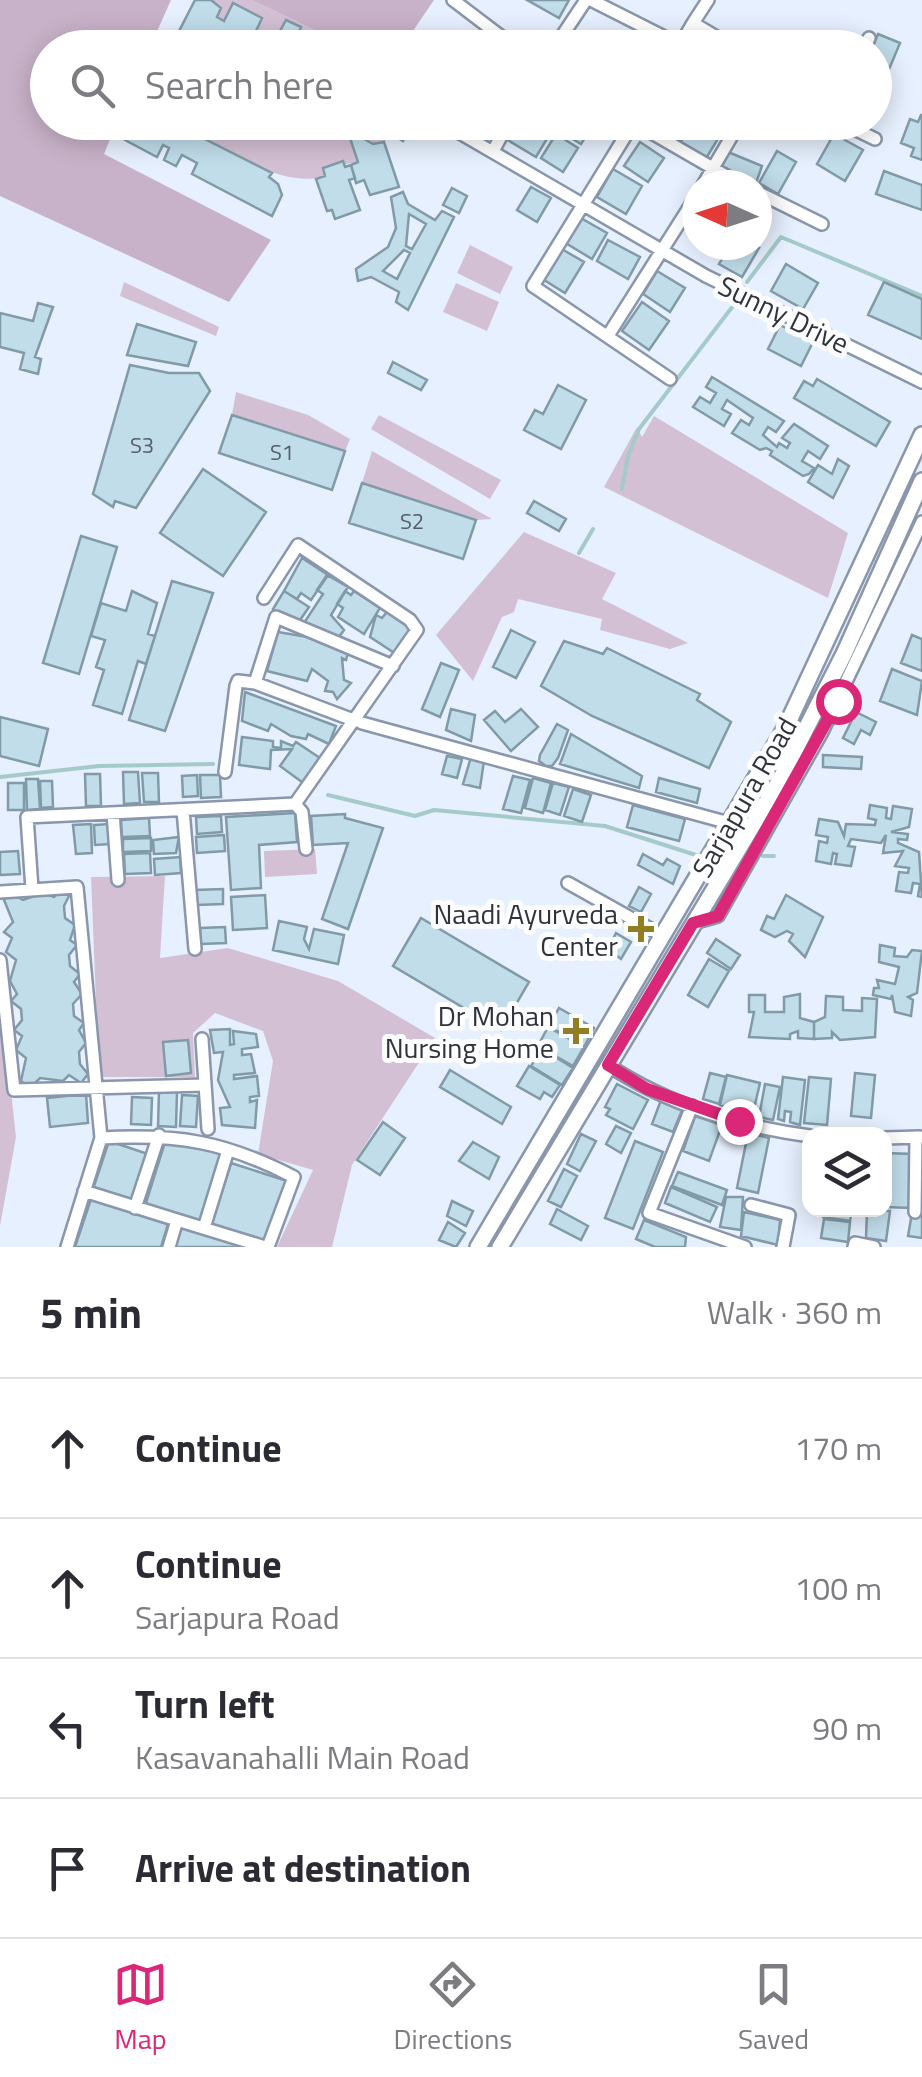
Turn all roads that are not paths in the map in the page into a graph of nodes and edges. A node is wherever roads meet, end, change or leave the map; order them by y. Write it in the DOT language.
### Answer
graph roads {
  1 [pos="453,0"];
  2 [pos="588,0"];
  3 [pos="708,0"];
  4 [pos="693,23"];
  5 [pos="492,30"];
  6 [pos="567,30"];
  7 [pos="647,30"];
  8 [pos="689,30"];
  9 [pos="705,30"];
  10 [pos="473,140"];
  11 [pos="499,140"];
  12 [pos="623,140"];
  13 [pos="662,140"];
  14 [pos="730,140"];
  15 [pos="493,151"];
  16 [pos="712,170"];
  17 [pos="772,199"];
  18 [pos="582,203"];
  19 [pos="682,220"];
  20 [pos="822,224"];
  21 [pos="664,251"];
  22 [pos="609,334"];
  23 [pos="670,379"];
  24 [pos="922,382"];
  25 [pos="922,435"];
  26 [pos="922,481"];
  27 [pos="918,516"];
  28 [pos="264,598"];
  29 [pos="830,638"];
  30 [pos="847,647"];
  31 [pos="393,666"];
  32 [pos="254,683"];
  33 [pos="359,722"];
  34 [pos="225,772"];
  35 [pos="788,782"];
  36 [pos="296,804"];
  37 [pos="184,810"];
  38 [pos="113,813"];
  39 [pos="729,824"];
  40 [pos="306,848"];
  41 [pos="118,880"];
  42 [pos="568,883"];
  43 [pos="32,889"];
  44 [pos="0,892"];
  45 [pos="662,936"];
  46 [pos="195,949"];
  47 [pos="0,960"];
  48 [pos="202,1039"];
  49 [pos="608,1065"];
  50 [pos="206,1085"];
  51 [pos="93,1088"];
  52 [pos="692,1106"];
  53 [pos="208,1129"];
  54 [pos="802,1134"];
  55 [pos="159,1135"];
  56 [pos="919,1137"];
  57 [pos="100,1138"];
  58 [pos="892,1138"];
  59 [pos="228,1150"];
  60 [pos="84,1191"];
  61 [pos="751,1205"];
  62 [pos="135,1208"];
  63 [pos="915,1212"];
  64 [pos="177,1220"];
  65 [pos="204,1228"];
  66 [pos="489,1229"];
  67 [pos="503,1242"];
  68 [pos="854,1245"];
  69 [pos="66,1247"];
  70 [pos="168,1247"];
  71 [pos="266,1247"];
  72 [pos="478,1247"];
  73 [pos="745,1247"];
  74 [pos="783,1247"];
  75 [pos="874,1247"];
  1 -- 5 [label="street"];
  2 -- 6 [label="street"];
  2 -- 7 [label="street"];
  3 -- 4 [label="street"];
  4 -- 8 [label="street"];
  4 -- 9 [label="street"];
  10 -- 15 [label="street, Sunny Drive"];
  11 -- 15 [label="street"];
  12 -- 18 [label="street"];
  13 -- 16 [label="street"];
  14 -- 16 [label="street"];
  15 -- 18 [label="street, Sunny Drive"];
  17 -- 20 [label="street"];
  18 -- 21 [label="street, Sunny Drive"];
  18 -- 22 [label="street"];
  19 -- 21 [label="street"];
  21 -- 22 [label="street"];
  21 -- 24 [label="street, Sunny Drive"];
  22 -- 23 [label="street"];
  25 -- 29 [label="main road, Sarjapura Road"];
  26 -- 27 [label="main road, Sarjapura Road"];
  27 -- 30 [label="main road, Sarjapura Road"];
  27 -- 35 [label="street"];
  28 -- 31 [label="street"];
  29 -- 30 [label="main road"];
  29 -- 39 [label="main road, Sarjapura Road"];
  30 -- 35 [label="main road, Sarjapura Road"];
  31 -- 32 [label="street"];
  31 -- 33 [label="street"];
  32 -- 33 [label="street"];
  32 -- 34 [label="street"];
  33 -- 36 [label="street"];
  33 -- 39 [label="street"];
  35 -- 49 [label="main road, Sarjapura Road"];
  36 -- 37 [label="street"];
  36 -- 40 [label="street"];
  37 -- 38 [label="street"];
  37 -- 46 [label="street"];
  38 -- 41 [label="street"];
  38 -- 43 [label="street"];
  39 -- 45 [label="main road, Sarjapura Road"];
  42 -- 45 [label="street"];
  43 -- 44 [label="street"];
  43 -- 51 [label="street"];
  45 -- 66 [label="main road, Sarjapura Road"];
  47 -- 51 [label="street"];
  48 -- 50 [label="street"];
  49 -- 52 [label="street"];
  49 -- 67 [label="main road, Sarjapura Road"];
  50 -- 51 [label="street"];
  50 -- 53 [label="street"];
  51 -- 57 [label="street"];
  52 -- 54 [label="street"];
  52 -- 73 [label="street"];
  55 -- 57 [label="street"];
  55 -- 59 [label="street"];
  55 -- 62 [label="street"];
  56 -- 58 [label="street"];
  56 -- 63 [label="street"];
  57 -- 60 [label="street"];
  59 -- 65 [label="street"];
  59 -- 71 [label="street"];
  60 -- 62 [label="street"];
  60 -- 69 [label="street"];
  61 -- 74 [label="street"];
  62 -- 64 [label="street"];
  64 -- 65 [label="street"];
  64 -- 70 [label="street"];
  65 -- 71 [label="street"];
  66 -- 67 [label="main road"];
  66 -- 72 [label="main road, Sarjapura Road"];
  68 -- 75 [label="street"];
}
